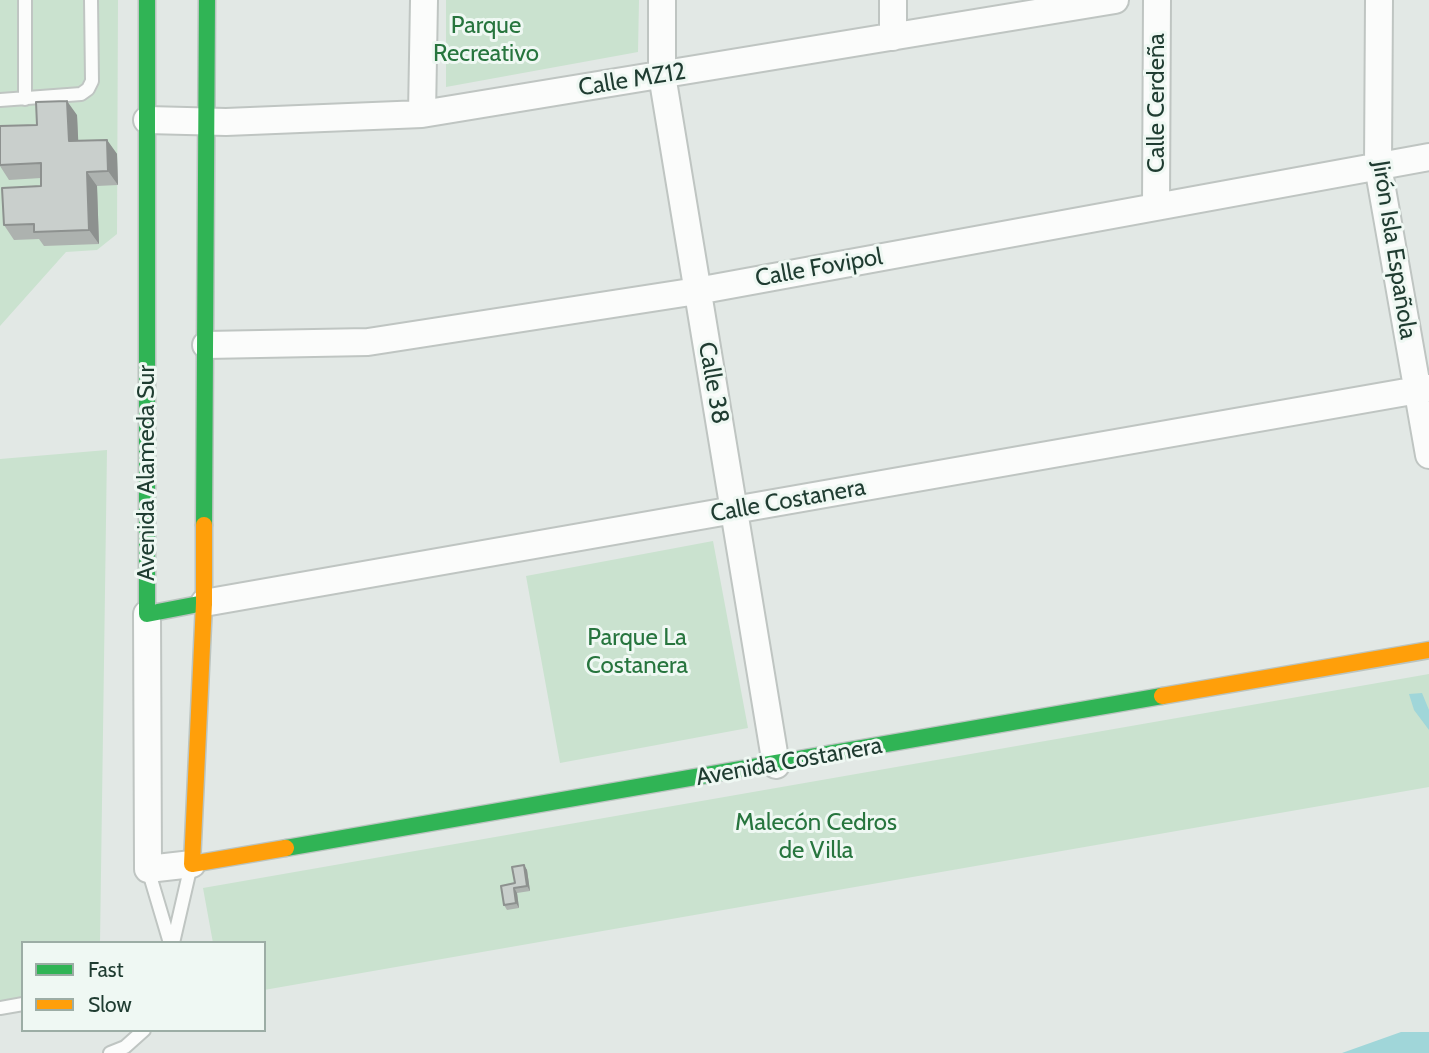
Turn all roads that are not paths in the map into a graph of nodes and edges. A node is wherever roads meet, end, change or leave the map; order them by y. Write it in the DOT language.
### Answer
graph roads {
  1 [pos="25,0"];
  2 [pos="91,0"];
  3 [pos="147,0"];
  4 [pos="207,0"];
  5 [pos="424,0"];
  6 [pos="662,0"];
  7 [pos="893,0"];
  8 [pos="1115,0"];
  9 [pos="1157,0"];
  10 [pos="1379,0"];
  11 [pos="893,37"];
  12 [pos="662,75"];
  13 [pos="25,99"];
  14 [pos="0,100"];
  15 [pos="422,114"];
  16 [pos="146,120"];
  17 [pos="206,121"];
  18 [pos="1429,157"];
  19 [pos="1378,166"];
  20 [pos="1156,206"];
  21 [pos="697,291"];
  22 [pos="206,345"];
  23 [pos="1422,389"];
  24 [pos="1429,455"];
  25 [pos="734,511"];
  26 [pos="204,603"];
  27 [pos="148,614"];
  28 [pos="1429,650"];
  29 [pos="776,765"];
  30 [pos="192,864"];
  31 [pos="148,869"];
  32 [pos="171,941"];
  33 [pos="173,941"];
  34 [pos="21,1004"];
  35 [pos="0,1009"];
  36 [pos="142,1032"];
  37 [pos="110,1053"];
  1 -- 13 [label="lane"];
  2 -- 13 [label="lane"];
  3 -- 16 [label="street, Avenida Alameda Sur"];
  4 -- 17 [label="street, Avenida Alameda Sur"];
  5 -- 15 [label="street"];
  6 -- 12 [label="street, Calle 38"];
  7 -- 11 [label="street"];
  8 -- 11 [label="street, Calle MZ12"];
  9 -- 20 [label="street, Calle Cerdeña"];
  10 -- 19 [label="street, Jirón Isla Española"];
  11 -- 12 [label="street, Calle MZ12"];
  12 -- 15 [label="street, Calle MZ12"];
  12 -- 21 [label="street, Calle 38"];
  13 -- 14 [label="lane"];
  15 -- 17 [label="street, Calle MZ12"];
  16 -- 17 [label="street, Calle MZ12"];
  16 -- 27 [label="street, Avenida Alameda Sur"];
  17 -- 22 [label="street, Avenida Alameda Sur"];
  18 -- 19 [label="street, Calle Fovipol"];
  19 -- 20 [label="street, Calle Fovipol"];
  19 -- 23 [label="street, Jirón Isla Española"];
  20 -- 21 [label="street, Calle Fovipol"];
  21 -- 22 [label="street, Calle Fovipol"];
  21 -- 25 [label="street, Calle 38"];
  22 -- 26 [label="street, Avenida Alameda Sur"];
  23 -- 24 [label="street, Jirón Isla Española"];
  23 -- 25 [label="street, Calle Costanera"];
  25 -- 26 [label="street, Calle Costanera"];
  25 -- 29 [label="street, Calle 38"];
  26 -- 27 [label="street, Calle Costanera"];
  26 -- 30 [label="street, Avenida Alameda Sur"];
  27 -- 31 [label="street, Avenida Alameda Sur"];
  28 -- 29 [label="street, Avenida Costanera"];
  29 -- 30 [label="street, Avenida Costanera"];
  30 -- 31 [label="street, Avenida Costanera"];
  30 -- 33 [label="lane, Avenida Alameda Sur"];
  31 -- 32 [label="lane, Avenida Alameda Sur"];
  34 -- 35 [label="lane"];
  36 -- 37 [label="lane"];
}
